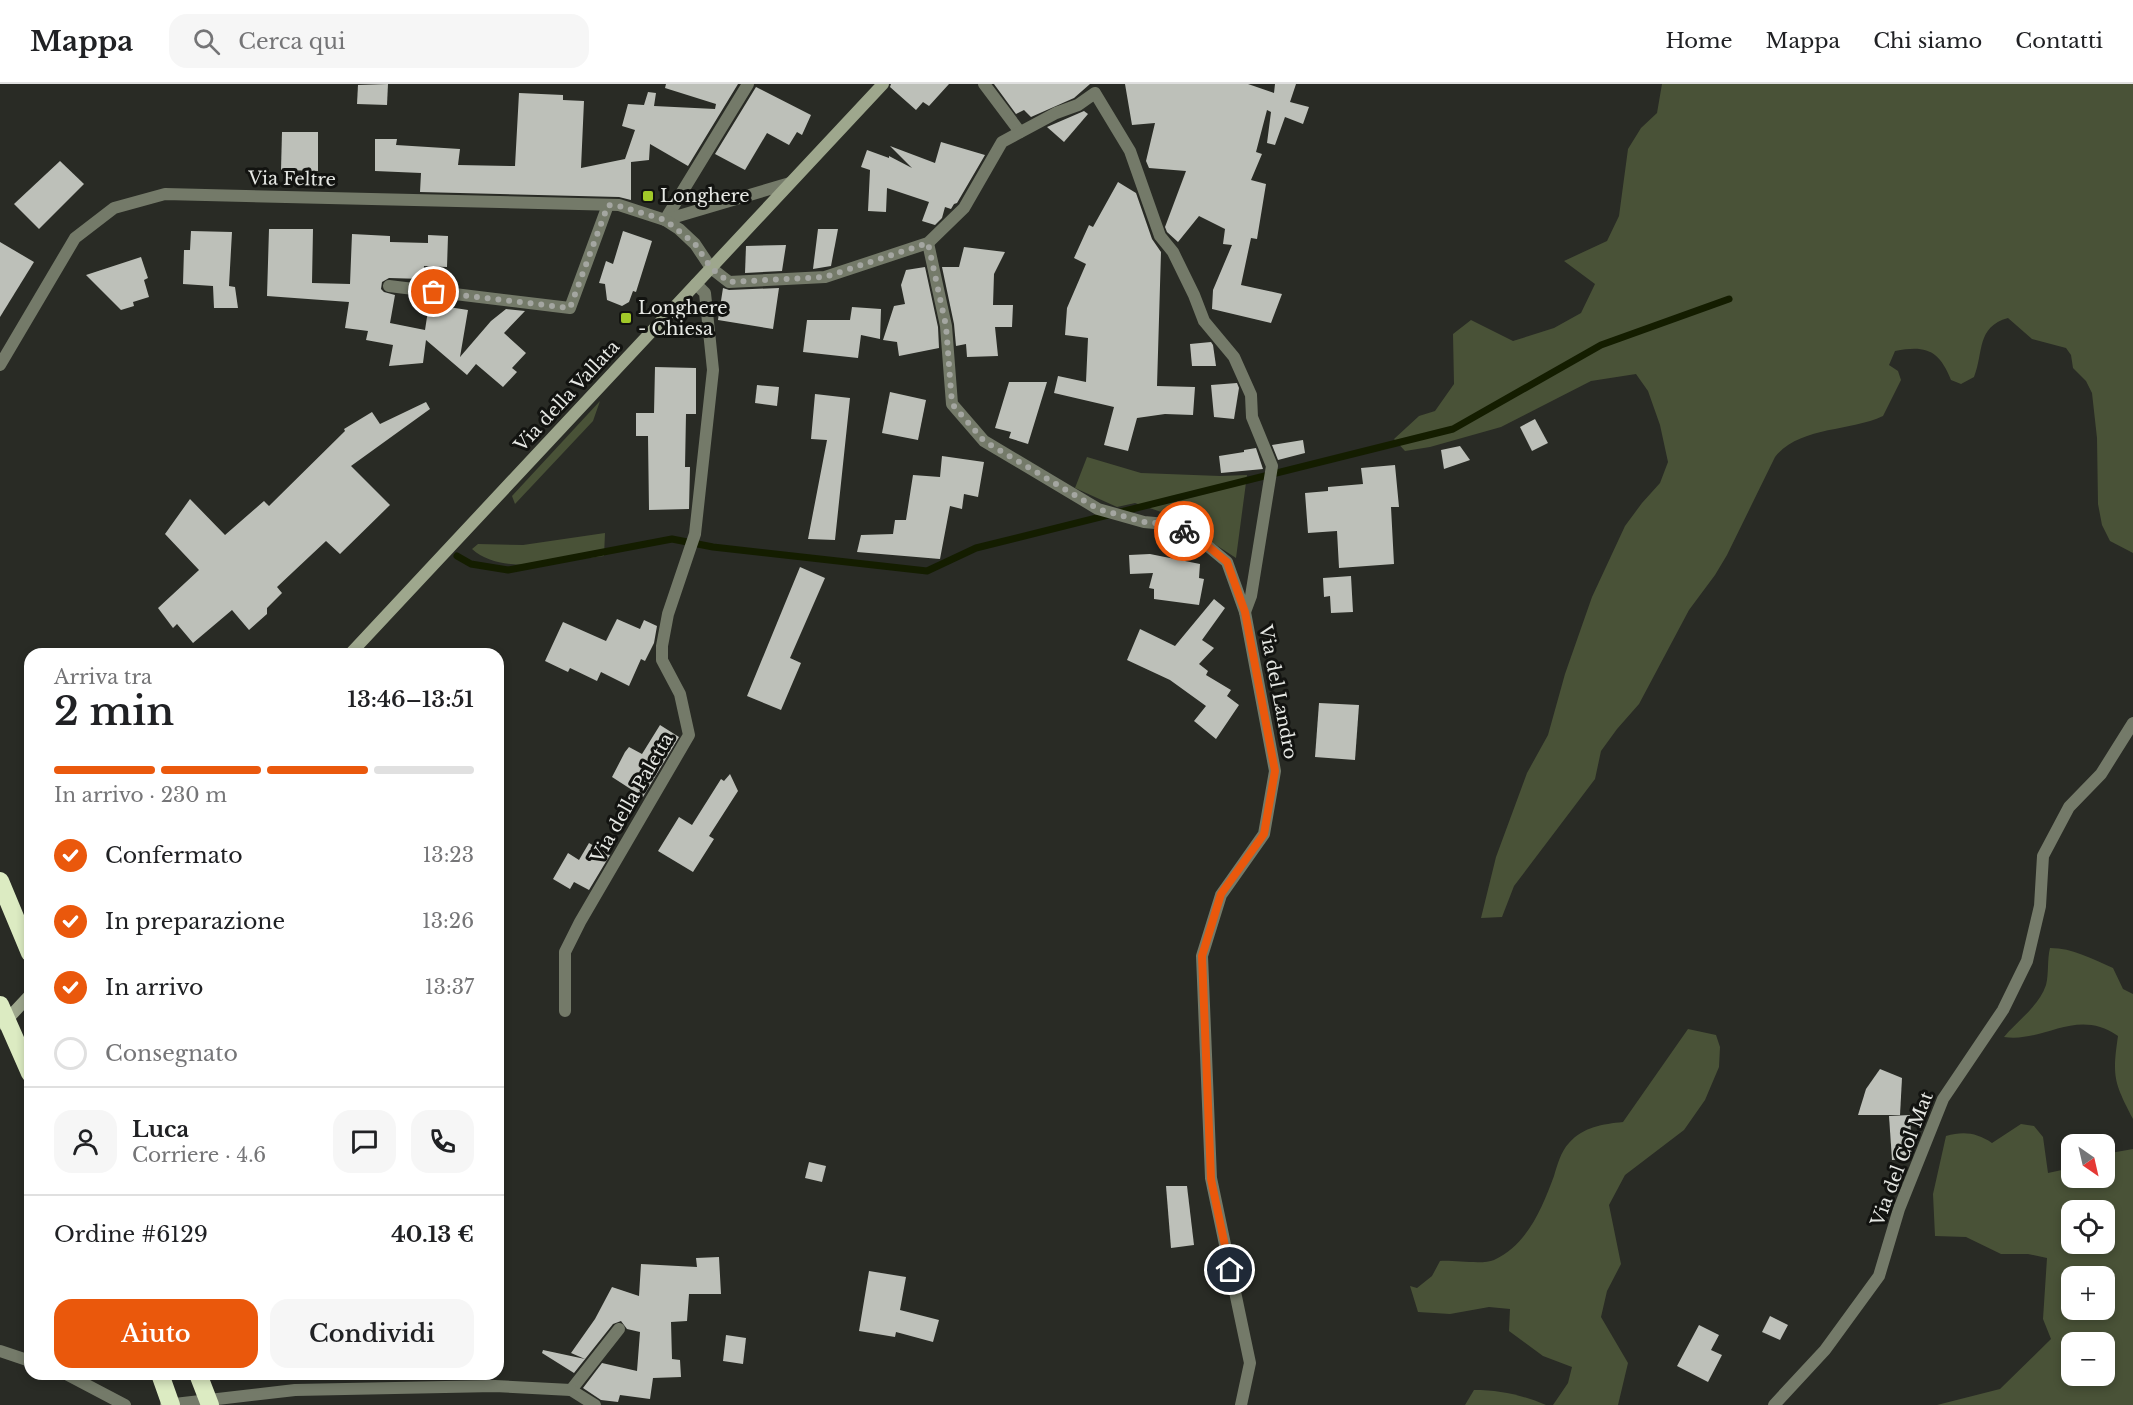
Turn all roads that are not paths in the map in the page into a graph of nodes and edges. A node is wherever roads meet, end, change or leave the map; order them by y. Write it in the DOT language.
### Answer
graph roads {
  1 [pos="748,84"];
  2 [pos="883,84"];
  3 [pos="984,84"];
  4 [pos="1097,88"];
  5 [pos="1020,132"];
  6 [pos="790,183"];
  7 [pos="608,205"];
  8 [pos="665,220"];
  9 [pos="928,243"];
  10 [pos="711,268"];
  11 [pos="696,284"];
  12 [pos="389,286"];
  13 [pos="0,365"];
  14 [pos="1245,612"];
  15 [pos="356,648"];
  16 [pos="2133,723"];
  17 [pos="0,881"];
  18 [pos="24,939"];
  19 [pos="24,1001"];
  20 [pos="0,1005"];
  21 [pos="565,1011"];
  22 [pos="0,1027"];
  23 [pos="24,1059"];
  24 [pos="620,1329"];
  25 [pos="0,1351"];
  26 [pos="24,1359"];
  27 [pos="77,1380"];
  28 [pos="162,1380"];
  29 [pos="200,1380"];
  30 [pos="571,1390"];
  31 [pos="125,1405"];
  32 [pos="166,1405"];
  33 [pos="171,1405"];
  34 [pos="210,1405"];
  35 [pos="596,1405"];
  36 [pos="1241,1405"];
  37 [pos="1774,1405"];
  1 -- 8 [label="street"];
  2 -- 6 [label="main road, Via della Vallata"];
  3 -- 5 [label="street"];
  4 -- 5 [label="street"];
  4 -- 14 [label="street"];
  5 -- 9 [label="street"];
  6 -- 8 [label="street"];
  6 -- 10 [label="main road, Via della Vallata"];
  7 -- 8 [label="street, Via Feltre"];
  7 -- 12 [label="street"];
  7 -- 13 [label="street, Via Feltre"];
  8 -- 10 [label="street, Via Feltre"];
  9 -- 10 [label="street"];
  9 -- 14 [label="street, Via del Landro"];
  10 -- 11 [label="main road, Via della Vallata"];
  11 -- 15 [label="main road, Via della Vallata"];
  11 -- 21 [label="street, Via della Paletta"];
  14 -- 36 [label="street, Via del Landro"];
  16 -- 37 [label="street, Via del Col Mat"];
  17 -- 18 [label="highway"];
  19 -- 22 [label="main road"];
  20 -- 23 [label="highway, bridge"];
  24 -- 30 [label="street"];
  25 -- 26 [label="street"];
  27 -- 31 [label="street"];
  28 -- 33 [label="highway, bridge"];
  29 -- 34 [label="highway, bridge"];
  30 -- 32 [label="street"];
  30 -- 35 [label="street"];
}
